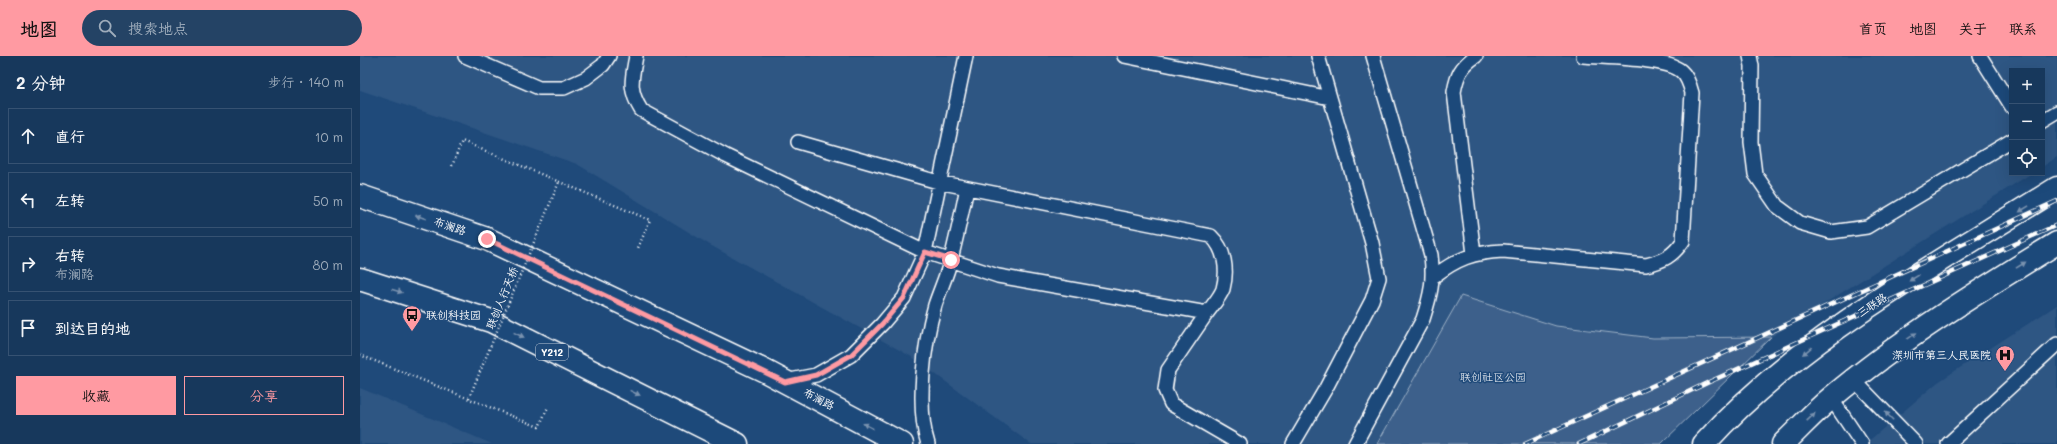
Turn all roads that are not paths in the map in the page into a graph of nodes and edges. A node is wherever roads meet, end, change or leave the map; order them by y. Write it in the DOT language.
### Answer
graph roads {
  1 [pos="466,56"];
  2 [pos="609,56"];
  3 [pos="636,56"];
  4 [pos="966,56"];
  5 [pos="1124,56"];
  6 [pos="1318,56"];
  7 [pos="1374,56"];
  8 [pos="1476,56"];
  9 [pos="1583,56"];
  10 [pos="1750,56"];
  11 [pos="1980,56"];
  12 [pos="1330,98"];
  13 [pos="2010,104"];
  14 [pos="2057,112"];
  15 [pos="2045,119"];
  16 [pos="798,142"];
  17 [pos="2009,142"];
  18 [pos="938,182"];
  19 [pos="967,188"];
  20 [pos="2057,188"];
  21 [pos="360,196"];
  22 [pos="2057,243"];
  23 [pos="925,252"];
  24 [pos="1474,254"];
  25 [pos="951,260"];
  26 [pos="1433,277"];
  27 [pos="360,279"];
  28 [pos="1207,313"];
  29 [pos="2057,344"];
  30 [pos="1854,380"];
  31 [pos="785,382"];
  32 [pos="1831,398"];
  33 [pos="737,444"];
  34 [pos="902,444"];
  35 [pos="928,444"];
  36 [pos="1240,444"];
  37 [pos="1293,444"];
  38 [pos="1355,444"];
  39 [pos="1704,444"];
  40 [pos="1782,444"];
  41 [pos="1862,444"];
  42 [pos="1916,444"];
  43 [pos="1948,444"];
  1 -- 2 [label="lane"];
  3 -- 23 [label="lane"];
  4 -- 18 [label="lane"];
  5 -- 12 [label="lane"];
  6 -- 12 [label="lane"];
  7 -- 26 [label="lane"];
  8 -- 24 [label="lane"];
  9 -- 24 [label="lane"];
  10 -- 17 [label="lane"];
  11 -- 13 [label="lane"];
  12 -- 37 [label="lane"];
  14 -- 15 [label="lane"];
  16 -- 18 [label="lane"];
  18 -- 19 [label="lane"];
  18 -- 23 [label="lane"];
  19 -- 25 [label="lane"];
  19 -- 28 [label="lane"];
  20 -- 39 [label="main road, 三联路, one-way"];
  31 -- 21 [label="main road, 布澜路, one-way"];
  30 -- 22 [label="main road, one-way"];
  23 -- 25 [label="lane"];
  23 -- 31 [label="lane"];
  24 -- 26 [label="lane"];
  25 -- 28 [label="lane"];
  25 -- 35 [label="lane"];
  26 -- 38 [label="lane"];
  27 -- 33 [label="main road, Y212, one-way"];
  28 -- 36 [label="lane"];
  29 -- 43 [label="lane"];
  30 -- 32 [label="main road"];
  42 -- 30 [label="lane, one-way"];
  34 -- 31 [label="main road, 布澜路, one-way"];
  40 -- 32 [label="main road, one-way"];
  32 -- 41 [label="lane"];
}
